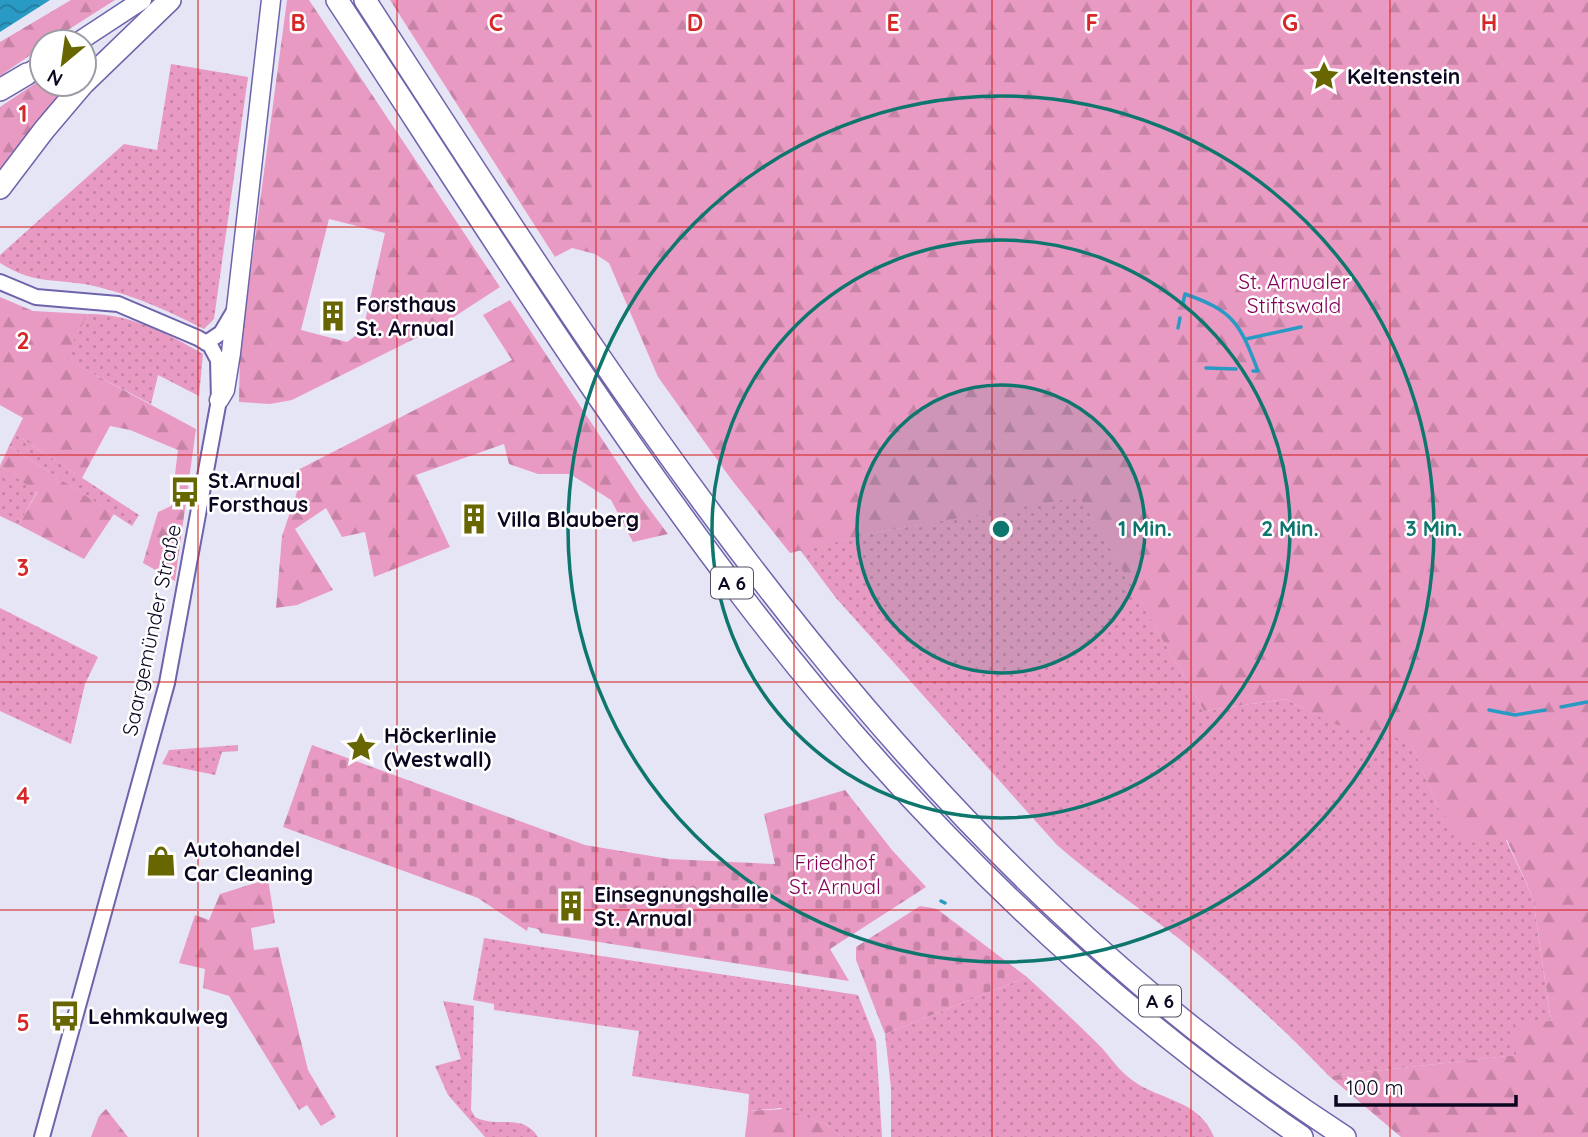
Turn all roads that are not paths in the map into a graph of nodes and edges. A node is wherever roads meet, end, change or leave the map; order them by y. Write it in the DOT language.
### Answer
graph roads {
  1 [pos="142,0"];
  2 [pos="170,0"];
  3 [pos="271,0"];
  4 [pos="365,0"];
  5 [pos="342,8"];
  6 [pos="98,29"];
  7 [pos="98,70"];
  8 [pos="28,73"];
  9 [pos="28,74"];
  10 [pos="0,90"];
  11 [pos="72,98"];
  12 [pos="0,99"];
  13 [pos="0,188"];
  14 [pos="0,282"];
  15 [pos="234,311"];
  16 [pos="206,342"];
  17 [pos="219,400"];
  18 [pos="42,1137"];
  19 [pos="1301,1137"];
  20 [pos="1345,1137"];
  1 -- 6 [label="main road"];
  2 -- 7 [label="highway"];
  3 -- 15 [label="main road"];
  4 -- 20 [label="highway, A 6"];
  5 -- 19 [label="highway, A 6"];
  8 -- 10 [label="highway"];
  9 -- 12 [label="street"];
  11 -- 13 [label="highway"];
  14 -- 16 [label="street"];
  15 -- 16 [label="street"];
  15 -- 17 [label="main road"];
  16 -- 17 [label="street, Saargemünder Straße"];
  17 -- 18 [label="street, Saargemünder Straße"];
}
